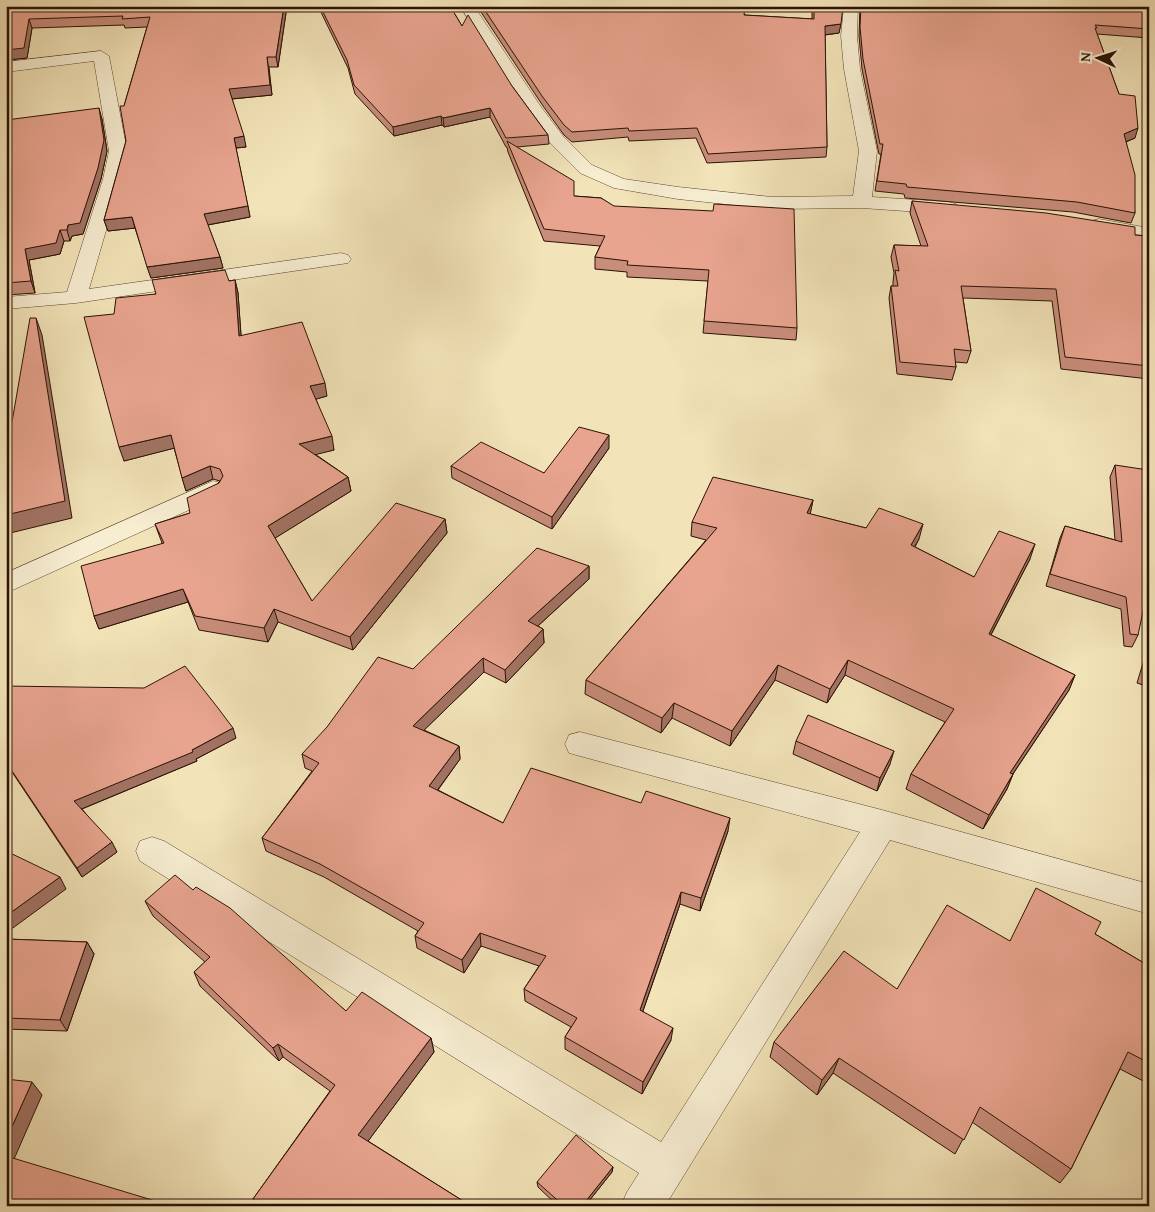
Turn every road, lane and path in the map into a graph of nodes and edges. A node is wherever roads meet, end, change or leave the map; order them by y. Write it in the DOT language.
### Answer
graph roads {
  1 [pos="467,6"];
  2 [pos="851,6"];
  3 [pos="6,67"];
  4 [pos="862,202"];
  5 [pos="969,210"];
  6 [pos="1082,222"];
  7 [pos="1149,234"];
  8 [pos="342,258"];
  9 [pos="76,297"];
  10 [pos="6,303"];
  11 [pos="213,489"];
  12 [pos="6,584"];
  13 [pos="580,744"];
  14 [pos="882,824"];
  15 [pos="152,851"];
  16 [pos="1149,899"];
  17 [pos="667,1168"];
  18 [pos="641,1206"];
  1 -- 4 [label="street"];
  2 -- 4 [label="street"];
  3 -- 9 [label="street"];
  4 -- 5 [label="street"];
  6 -- 7 [label="street"];
  8 -- 9 [label="street"];
  9 -- 10 [label="street"];
  11 -- 12 [label="street"];
  13 -- 14 [label="street"];
  14 -- 16 [label="street"];
  14 -- 17 [label="street"];
  15 -- 17 [label="street"];
  17 -- 18 [label="street"];
}
